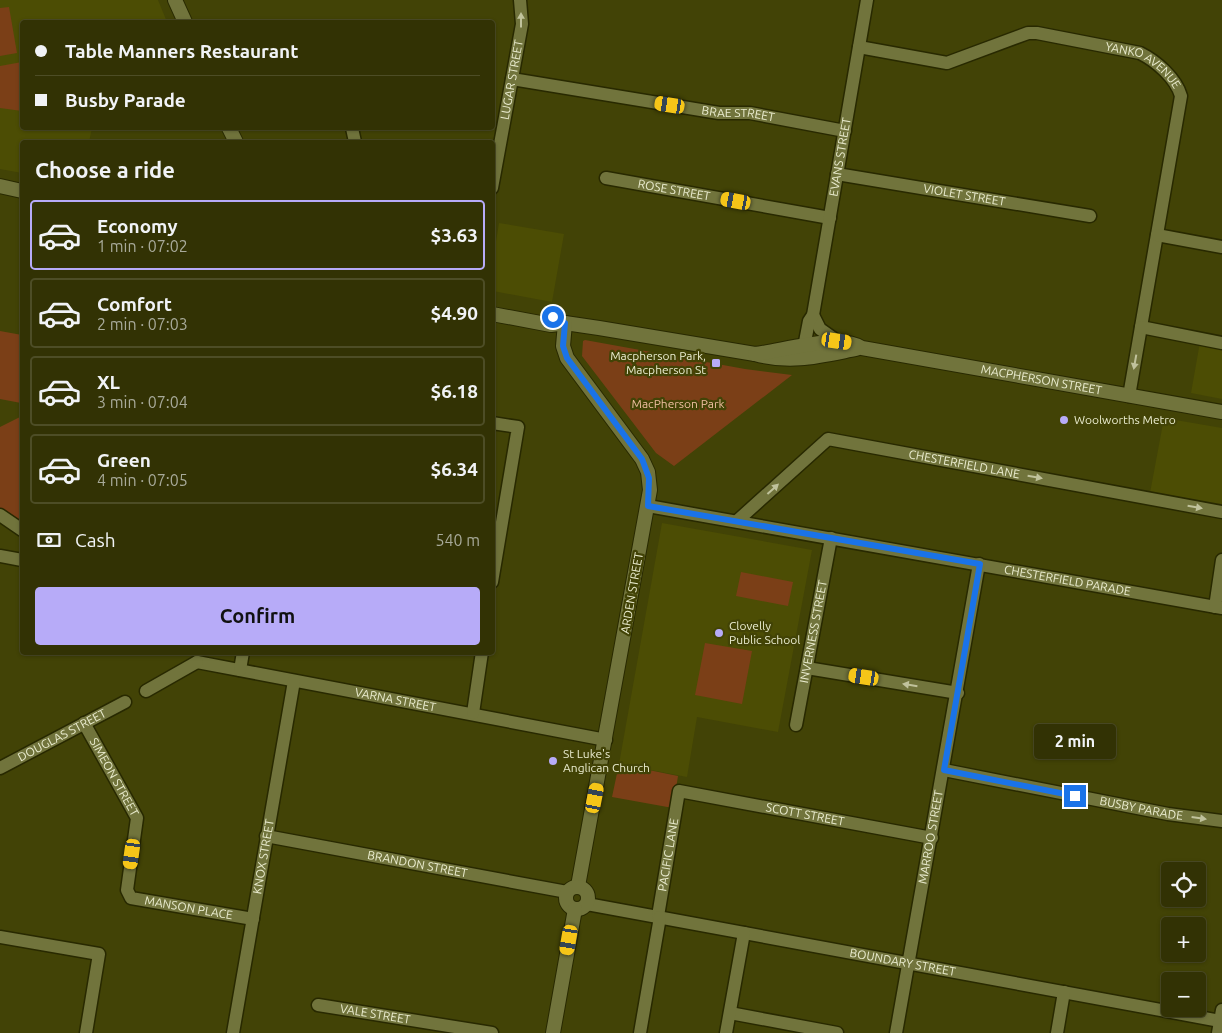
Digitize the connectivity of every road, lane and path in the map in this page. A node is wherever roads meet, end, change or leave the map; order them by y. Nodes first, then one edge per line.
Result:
1 (175, 0) edge
2 (520, 0) edge
3 (867, 0) edge
4 (184, 20) edge
5 (859, 47) junction
6 (512, 79) junction
7 (845, 131) junction
8 (495, 172) edge
9 (837, 174) junction
10 (606, 178) dead end
11 (0, 186) edge
12 (20, 190) edge
13 (1090, 216) dead end
14 (830, 218) junction
15 (1157, 235) junction
16 (1222, 247) edge
17 (495, 306) edge
18 (495, 315) edge
19 (813, 315) junction
20 (565, 323) junction
21 (1141, 327) junction
22 (837, 341) junction
23 (1222, 342) edge
24 (862, 348) junction
25 (806, 352) junction
26 (1129, 396) junction
27 (1222, 412) edge
28 (495, 423) edge
29 (648, 506) junction
30 (1222, 512) edge
31 (0, 515) edge
32 (737, 521) junction
33 (20, 529) edge
34 (831, 538) junction
35 (0, 556) edge
36 (495, 559) edge
37 (20, 560) edge
38 (1222, 560) edge
39 (980, 564) junction
40 (1218, 608) edge
41 (242, 655) edge
42 (482, 655) edge
43 (194, 657) edge
44 (807, 668) junction
45 (240, 670) junction
46 (294, 681) junction
47 (146, 690) dead end
48 (958, 693) junction
49 (124, 702) dead end
50 (473, 713) junction
51 (84, 723) junction
52 (796, 725) dead end
53 (606, 740) junction
54 (0, 768) edge
55 (944, 770) junction
56 (679, 791) joint
57 (1222, 821) edge
58 (266, 836) junction
59 (932, 838) junction
60 (573, 889) junction
61 (128, 893) joint
62 (581, 906) junction
63 (659, 916) junction
64 (253, 919) junction
65 (744, 933) junction
66 (0, 937) edge
67 (909, 963) junction
68 (1064, 992) junction
69 (318, 1005) dead end
70 (730, 1013) junction
71 (1220, 1021) edge
72 (814, 1031) edge
73 (86, 1033) edge
74 (233, 1033) edge
75 (492, 1033) edge
76 (553, 1033) edge
77 (640, 1033) edge
78 (726, 1033) edge
79 (837, 1033) edge
80 (896, 1033) edge
81 (1057, 1033) edge

1 - 4 main road
6 -> 2 street, LUGAR STREET
3 - 5 street, EVANS STREET
5 - 7 street, EVANS STREET
5 - 15 street, YANKO AVENUE
6 - 7 street, BRAE STREET
6 - 8 street, LUGAR STREET
7 - 9 street, EVANS STREET
9 - 13 street, VIOLET STREET
9 - 14 street, EVANS STREET
10 - 14 street, ROSE STREET
11 - 12 main road
14 - 19 street, EVANS STREET
15 - 16 street
15 - 21 street, YANKO AVENUE
17 - 20 main road, MACPHERSON STREET
18 - 20 main road, MACPHERSON STREET
19 - 22 street
19 - 25 street, EVANS STREET
20 - 25 main road, MACPHERSON STREET
20 - 29 main road, ARDEN STREET
21 - 23 street
21 -> 26 street, YANKO AVENUE
22 - 24 main road, MACPHERSON STREET
22 - 25 main road, MACPHERSON STREET
24 - 25 main road, MACPHERSON STREET
24 - 26 main road, MACPHERSON STREET
26 - 27 main road, MACPHERSON STREET
28 - 36 street
29 - 32 street, CHESTERFIELD PARADE
29 - 53 main road, ARDEN STREET
32 -> 30 street, CHESTERFIELD LANE
31 - 33 street
32 - 34 street, CHESTERFIELD PARADE
34 - 39 street, CHESTERFIELD PARADE
34 - 44 street, INVERNESS STREET
35 - 37 street
38 - 40 street
39 - 40 street, CHESTERFIELD PARADE
39 - 48 street, MARROO STREET
41 - 45 street
42 - 50 street
43 - 45 street, VARNA STREET
43 - 47 street
48 -> 44 street
44 - 52 street, INVERNESS STREET
45 - 46 street, VARNA STREET
46 - 50 street, VARNA STREET
46 - 58 street, KNOX STREET
48 - 55 street, MARROO STREET
49 - 51 street, DOUGLAS STREET
50 - 53 street, VARNA STREET
51 - 54 street, DOUGLAS STREET
51 - 61 street, SIMEON STREET
53 - 60 main road, ARDEN STREET
55 -> 57 street, BUSBY PARADE
55 - 59 street, MARROO STREET
56 - 59 street, SCOTT STREET
56 - 63 street, PACIFIC LANE
58 - 60 street, BRANDON STREET
58 - 64 street, KNOX STREET
59 - 67 street, MARROO STREET
60 - 62 main road
60 - 62 main road
61 - 64 street, MANSON PLACE
62 - 63 street, BOUNDARY STREET
62 - 76 main road
63 - 65 street, BOUNDARY STREET
63 - 77 street, PACIFIC LANE
64 - 74 street, KNOX STREET
65 - 67 street, BOUNDARY STREET
65 - 70 street
66 - 73 street
67 - 68 street, BOUNDARY STREET
67 - 80 street, MARROO STREET
68 - 71 street, BOUNDARY STREET
68 - 81 street
69 - 75 street, VALE STREET
70 - 72 street
70 - 78 street
72 - 79 street

